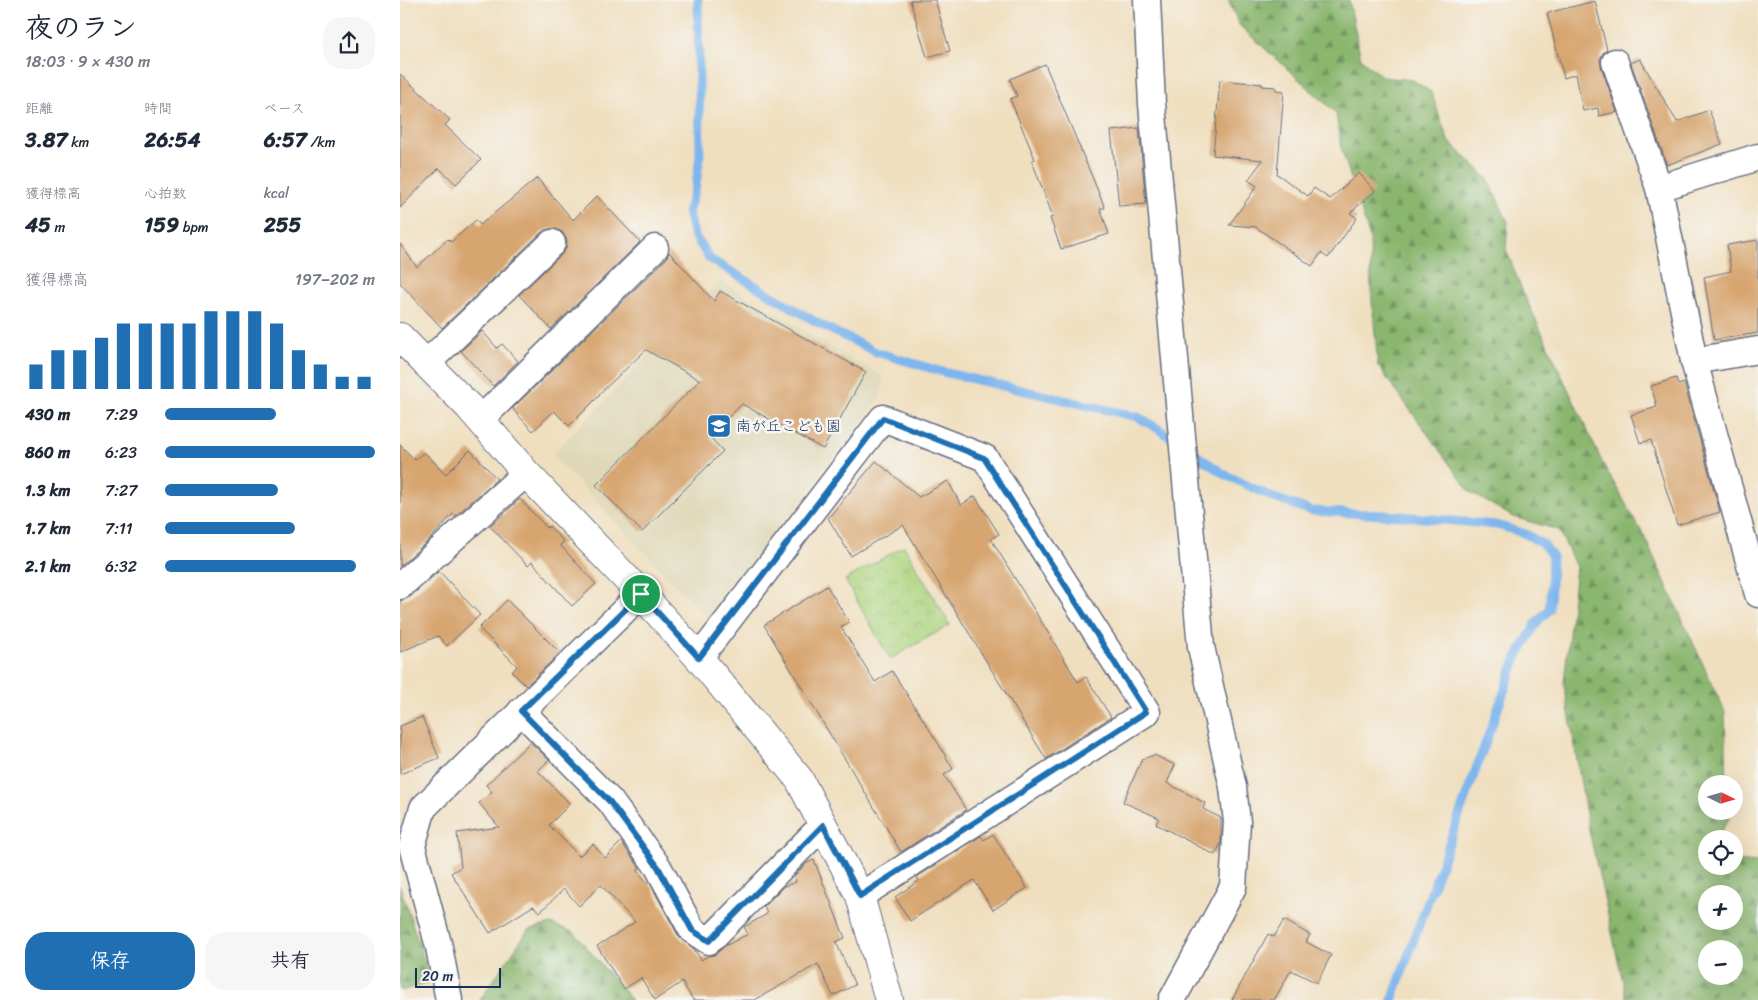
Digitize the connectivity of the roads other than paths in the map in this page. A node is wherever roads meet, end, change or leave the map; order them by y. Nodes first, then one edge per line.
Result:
1 (1147, 0) edge
2 (1616, 62) dead end
3 (1758, 157) edge
4 (1659, 188) junction
5 (552, 242) dead end
6 (655, 248) dead end
7 (403, 344) edge
8 (1758, 350) edge
9 (1694, 362) junction
10 (427, 363) junction
11 (480, 420) junction
12 (526, 473) junction
13 (400, 586) edge
14 (641, 594) junction
15 (1758, 594) edge
16 (699, 658) junction
17 (521, 711) junction
18 (823, 825) junction
19 (860, 896) junction
20 (887, 999) edge
21 (449, 1000) edge
22 (1172, 1000) edge

1 - 22 street
2 - 4 street
3 - 4 street
4 - 9 street
5 - 10 street
6 - 11 street
7 - 10 street
8 - 9 street
9 - 15 street
10 - 11 street
11 - 12 street
12 - 13 street
12 - 14 street
14 - 16 street
14 - 17 street
16 - 18 street
16 - 19 street
17 - 18 street
17 - 21 street
18 - 19 street
19 - 20 street

